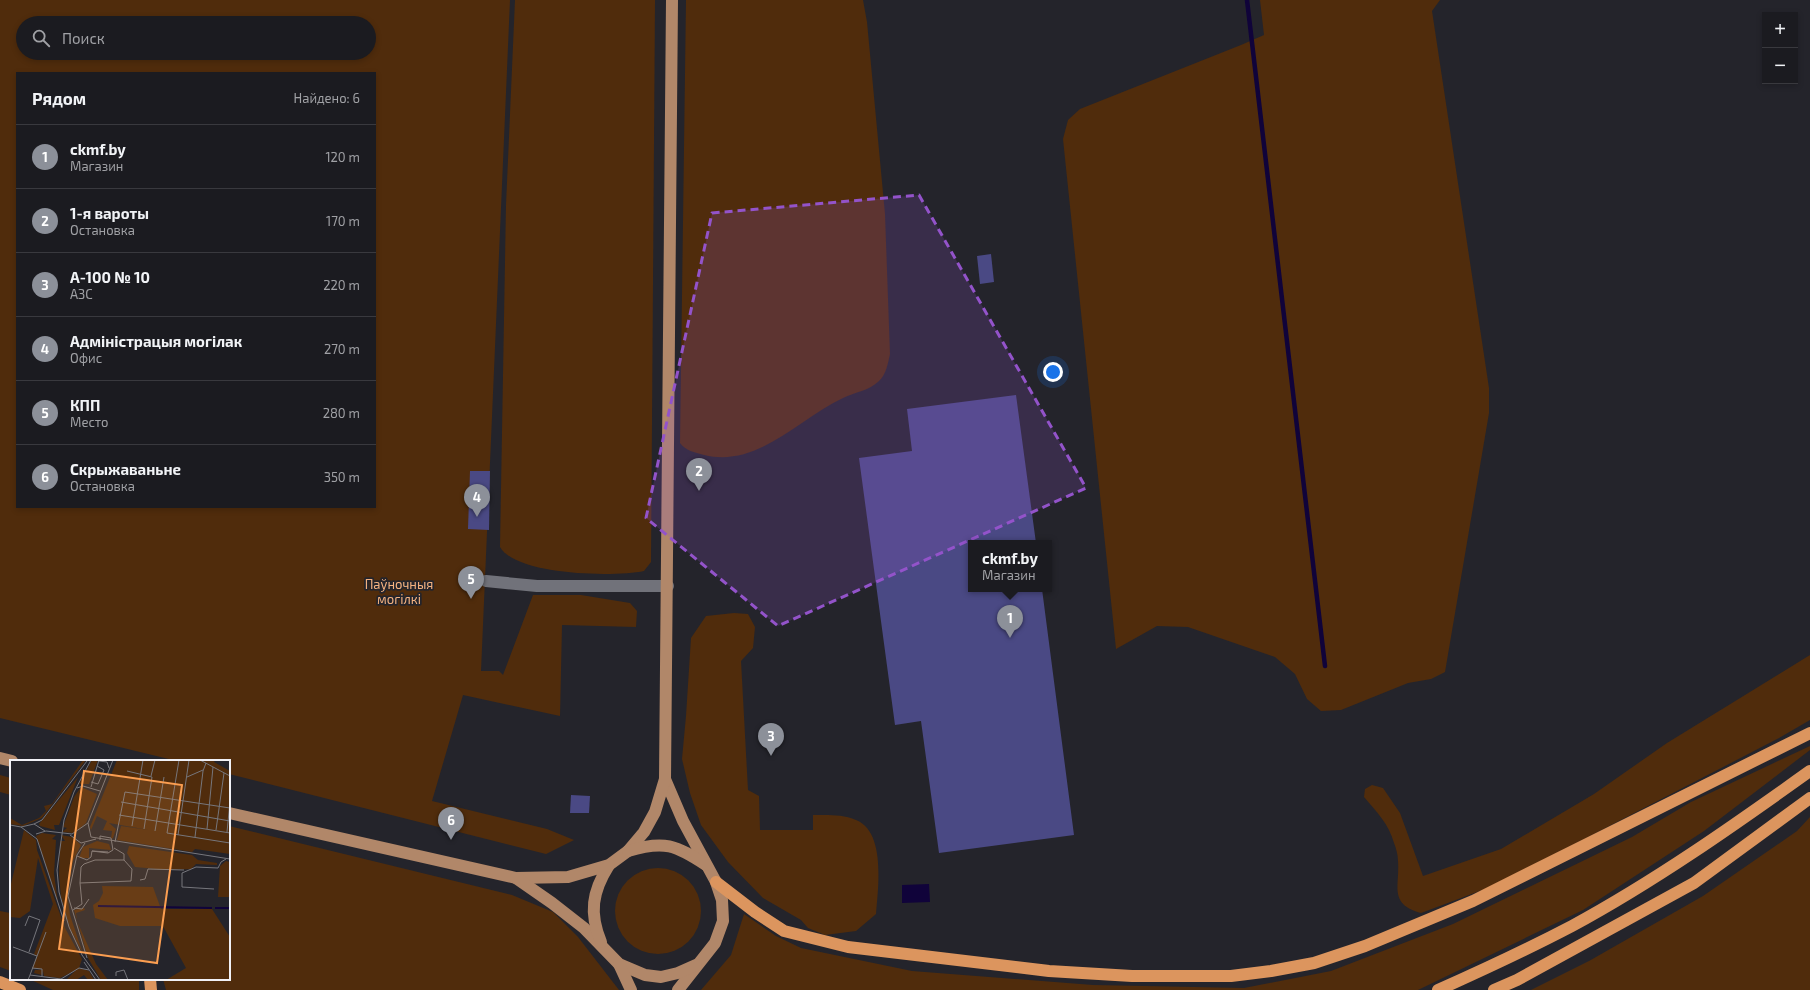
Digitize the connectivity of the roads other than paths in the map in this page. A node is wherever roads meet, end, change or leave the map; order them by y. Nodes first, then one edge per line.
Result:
1 (672, 0) edge
2 (486, 581) dead end
3 (668, 586) junction
4 (1810, 734) edge
5 (0, 758) edge
6 (10, 760) edge
7 (1810, 771) edge
8 (665, 779) junction
9 (1810, 798) edge
10 (230, 813) edge
11 (628, 851) junction
12 (609, 865) junction
13 (707, 866) junction
14 (516, 878) junction
15 (716, 882) junction
16 (604, 949) junction
17 (699, 963) junction
18 (619, 964) junction
19 (150, 980) edge
20 (1517, 980) junction
21 (0, 982) edge
22 (20, 990) edge
23 (151, 990) edge
24 (631, 990) edge
25 (678, 990) edge
26 (1438, 990) edge
27 (1494, 990) edge
28 (1501, 990) edge

1 - 3 main road
2 - 3 street
3 - 8 main road
4 - 15 highway
5 - 6 main road
7 - 26 highway
8 - 11 main road
8 - 13 main road
9 - 20 highway
10 - 14 main road
11 - 12 main road
11 - 13 main road
12 - 14 main road
12 - 16 main road
13 - 15 main road
14 - 16 main road
15 - 17 main road
16 - 18 main road
17 - 18 main road
17 - 25 main road
18 - 24 main road
19 - 23 highway
20 - 27 highway
20 - 28 main road
21 - 22 highway

